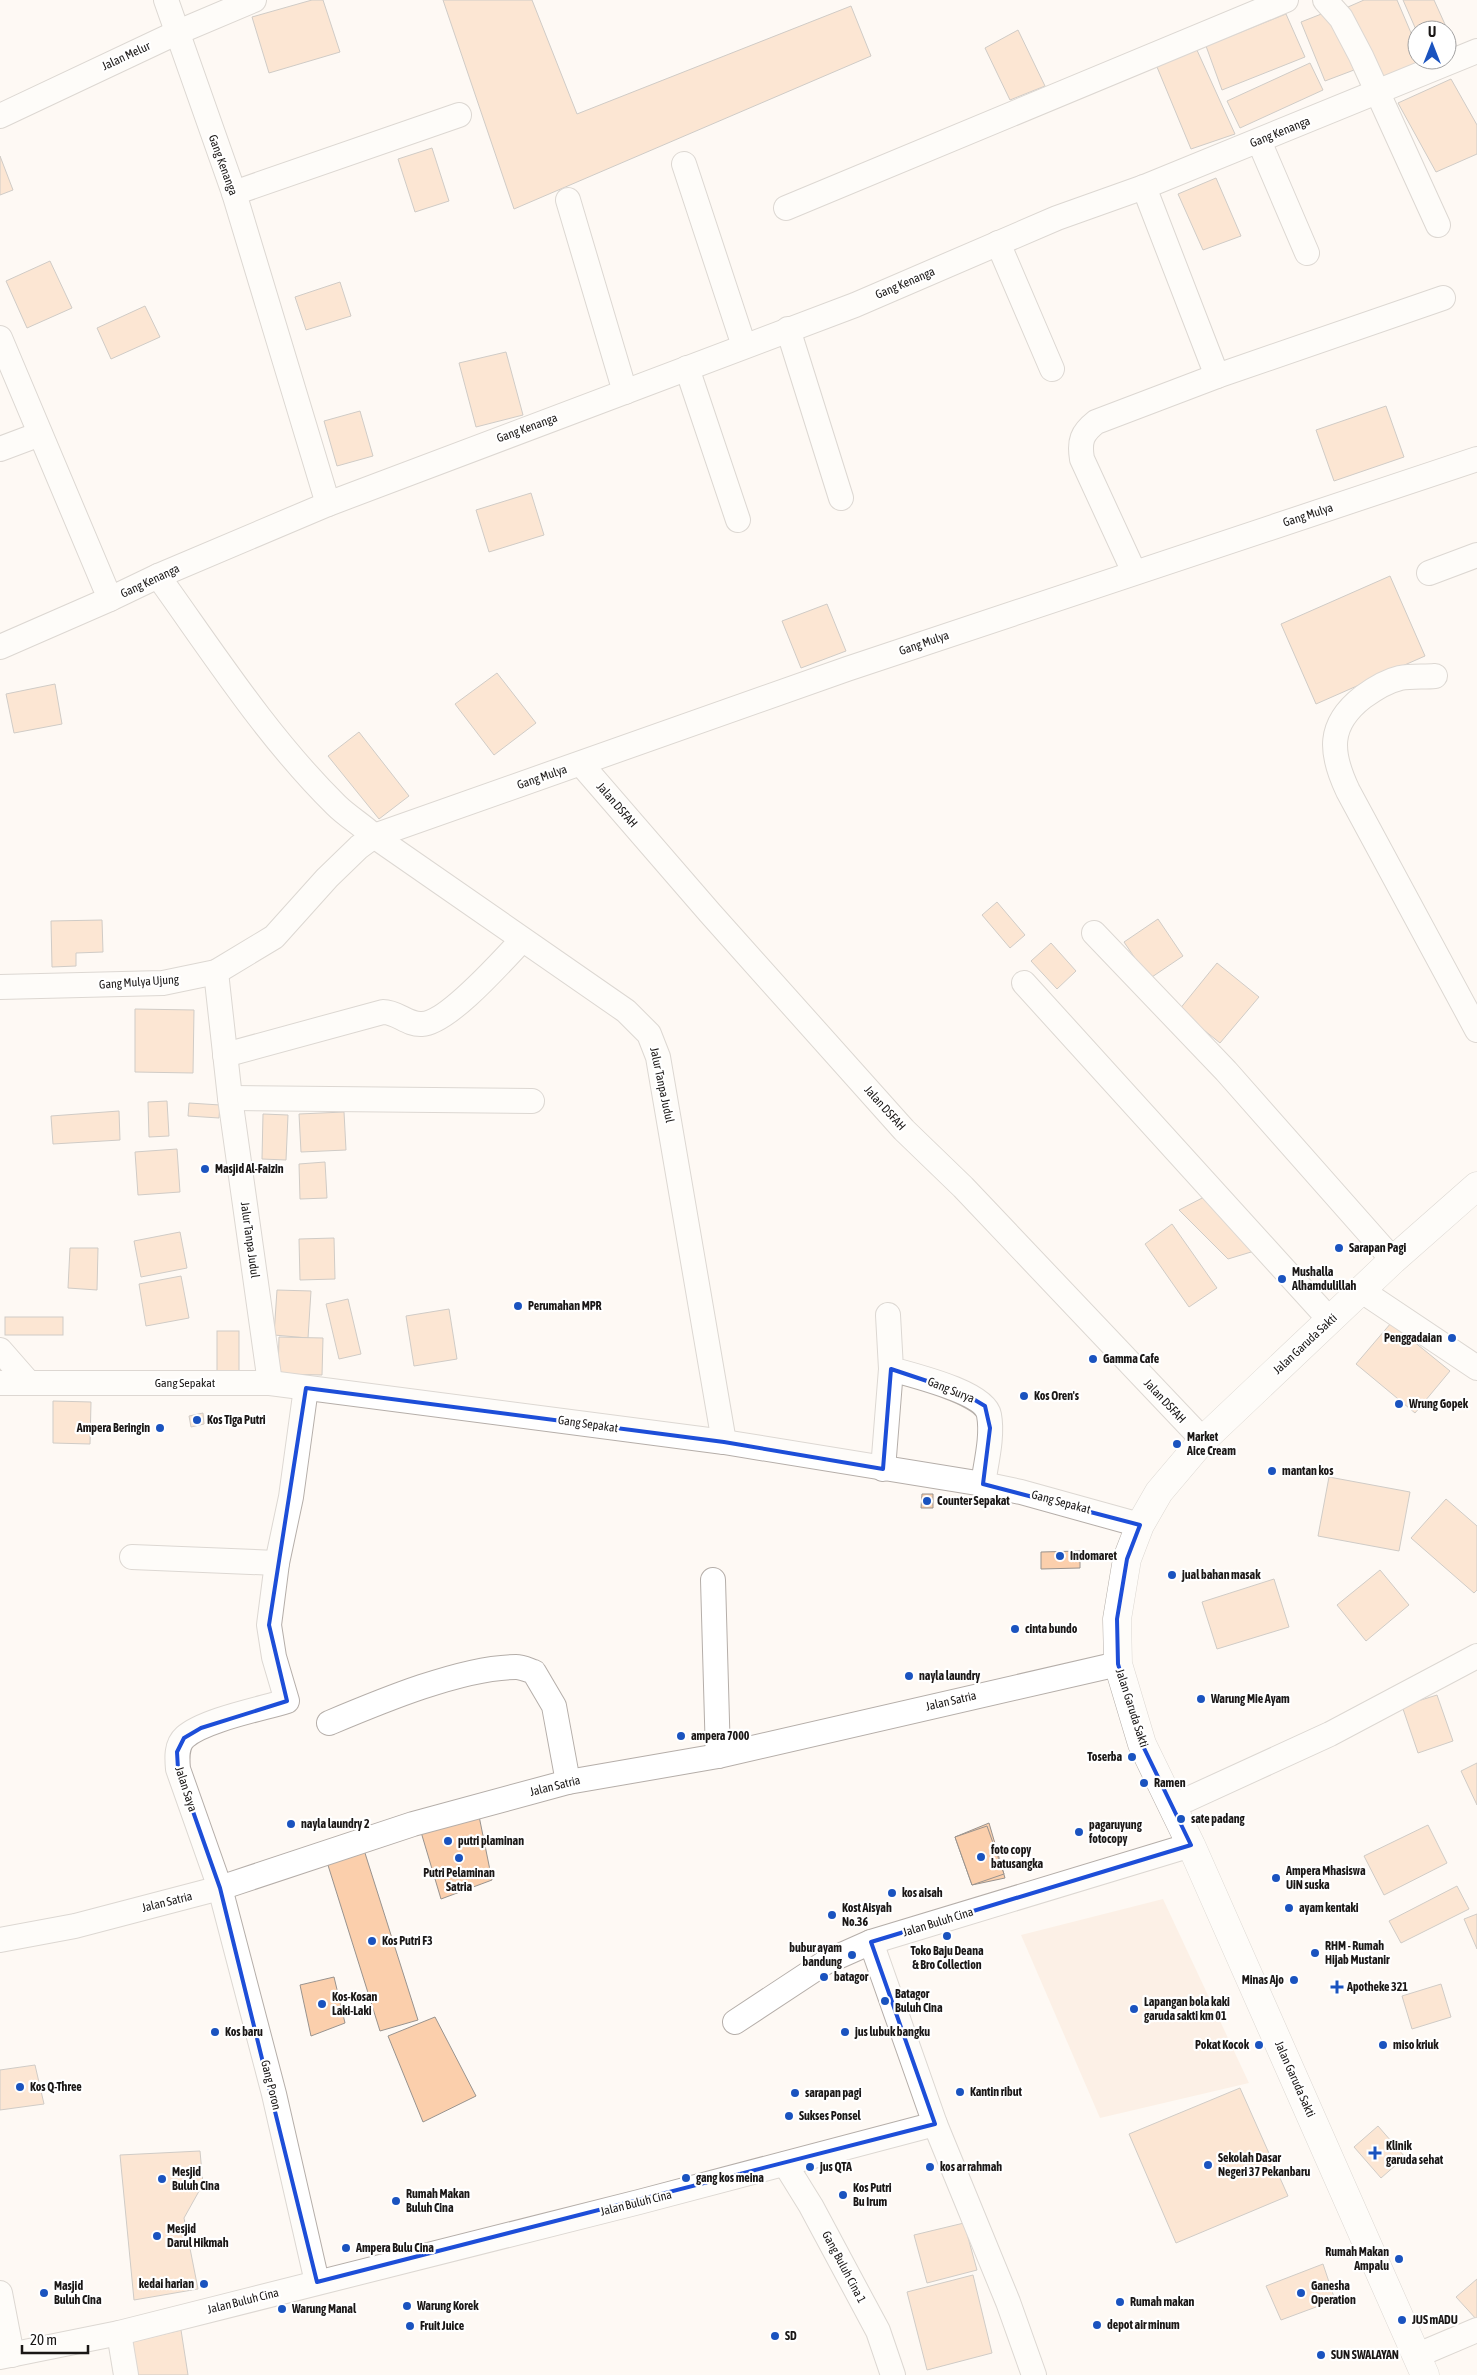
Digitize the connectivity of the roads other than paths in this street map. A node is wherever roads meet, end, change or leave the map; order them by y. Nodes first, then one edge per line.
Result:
1 (166, 0) edge
2 (254, 0) edge
3 (1286, 0) edge
4 (1326, 0) edge
5 (176, 33) junction
6 (1477, 51) edge
7 (1379, 93) junction
8 (459, 115) dead end
9 (0, 116) edge
10 (1258, 141) junction
11 (684, 164) dead end
12 (1144, 187) junction
13 (234, 192) junction
14 (568, 200) dead end
15 (786, 208) dead end
16 (1438, 225) dead end
17 (998, 243) junction
18 (1307, 253) dead end
19 (1442, 298) dead end
20 (788, 329) junction
21 (0, 338) edge
22 (744, 346) junction
23 (688, 368) junction
24 (1052, 369) dead end
25 (1217, 376) junction
26 (625, 392) junction
27 (40, 434) junction
28 (0, 449) edge
29 (1477, 459) edge
30 (841, 498) dead end
31 (328, 504) junction
32 (738, 520) dead end
33 (1477, 555) edge
34 (1134, 572) junction
35 (1429, 573) dead end
36 (158, 576) junction
37 (110, 599) junction
38 (0, 648) edge
39 (1435, 676) dead end
40 (581, 764) junction
41 (374, 836) junction
42 (1094, 933) dead end
43 (522, 940) junction
44 (216, 972) junction
45 (1024, 983) dead end
46 (0, 987) edge
47 (1477, 1030) edge
48 (225, 1055) junction
49 (230, 1098) junction
50 (532, 1101) dead end
51 (1477, 1186) edge
52 (1393, 1260) junction
53 (1362, 1291) junction
54 (888, 1315) dead end
55 (1330, 1320) junction
56 (0, 1350) edge
57 (890, 1368) junction
58 (1477, 1368) edge
59 (28, 1382) junction
60 (0, 1383) edge
61 (270, 1383) junction
62 (306, 1388) junction
63 (1203, 1440) junction
64 (724, 1442) junction
65 (883, 1469) junction
66 (983, 1484) junction
67 (1140, 1526) junction
68 (132, 1557) dead end
69 (277, 1563) junction
70 (713, 1580) dead end
71 (1477, 1656) edge
72 (1118, 1664) junction
73 (329, 1723) dead end
74 (718, 1756) junction
75 (568, 1782) junction
76 (1173, 1806) junction
77 (1191, 1845) junction
78 (220, 1888) junction
79 (0, 1940) edge
80 (872, 1942) junction
81 (735, 2022) dead end
82 (934, 2124) junction
83 (785, 2164) junction
84 (317, 2282) junction
85 (0, 2293) edge
86 (1477, 2330) edge
87 (119, 2333) junction
88 (6, 2356) edge
89 (1421, 2365) edge
90 (126, 2375) edge
91 (893, 2375) edge
92 (1034, 2375) edge

1 - 5 street, Gang Kenanga
2 - 5 street, Jalan Melur
3 - 15 street
4 - 7 street
5 - 9 street, Jalan Melur
5 - 13 street, Gang Kenanga
6 - 7 street, Gang Kenanga
7 - 10 street, Gang Kenanga
7 - 16 street
8 - 13 street
10 - 12 street, Gang Kenanga
10 - 18 street
11 - 22 street
12 - 17 street, Gang Kenanga
12 - 25 street
13 - 31 street, Gang Kenanga
14 - 26 street
17 - 20 street, Gang Kenanga
17 - 24 street
19 - 25 street
20 - 22 street, Gang Kenanga
20 - 30 street
21 - 27 street
22 - 23 street, Gang Kenanga
23 - 26 street, Gang Kenanga
23 - 32 street
25 - 34 street
26 - 31 street, Gang Kenanga
27 - 28 street
27 - 37 street
29 - 34 street, Gang Mulya
31 - 36 street, Gang Kenanga
33 - 35 street
34 - 40 street, Gang Mulya
36 - 37 street, Gang Kenanga
36 - 41 street, Jalur Tanpa Judul
37 - 38 street, Gang Kenanga
39 - 47 street
40 - 41 street, Gang Mulya
40 - 63 street, Jalan DSFAH
41 - 43 street, Jalur Tanpa Judul
41 - 44 street, Gang Mulya Ujung
42 - 52 street
43 - 48 street
43 - 64 street, Jalur Tanpa Judul
44 - 46 street, Gang Mulya Ujung
44 - 48 street, Jalur Tanpa Judul
45 - 55 street
48 - 49 street, Jalur Tanpa Judul
49 - 50 street
49 - 61 street, Jalur Tanpa Judul
51 - 52 highway, Jalan Garuda Sakti
52 - 53 highway, Jalan Garuda Sakti
53 - 55 highway, Jalan Garuda Sakti
53 - 58 street
54 - 57 street
55 - 63 highway, Jalan Garuda Sakti
56 - 59 street
57 - 65 street
57 - 66 street, Gang Surya
59 - 60 street, Gang Sepakat
59 - 61 street, Gang Sepakat
61 - 62 street, Gang Sepakat
62 - 64 street, Gang Sepakat
62 - 69 street
63 - 67 highway, Jalan Garuda Sakti
64 - 65 street, Gang Sepakat
65 - 66 street, Gang Sepakat
66 - 67 street, Gang Sepakat
67 - 72 highway, Jalan Garuda Sakti
68 - 69 street
69 - 78 street, Jalan Saya
70 - 74 street
71 - 76 street
72 - 74 street, Jalan Satria
72 - 76 highway, Jalan Garuda Sakti
73 - 75 street
74 - 75 street, Jalan Satria
75 - 78 street, Jalan Satria
76 - 77 highway, Jalan Garuda Sakti
77 - 80 street, Jalan Buluh Cina
77 - 89 highway, Jalan Garuda Sakti
78 - 79 street, Jalan Satria
78 - 84 street, Gang Poron
80 - 81 street, Jalan Buluh Cina
80 - 82 street
82 - 83 street, Jalan Buluh Cina
82 - 92 street
83 - 84 street, Jalan Buluh Cina
83 - 91 street, Gang Buluh Cina 1
84 - 87 street, Jalan Buluh Cina
85 - 88 street
86 - 89 street
87 - 88 street, Jalan Buluh Cina
87 - 90 street

